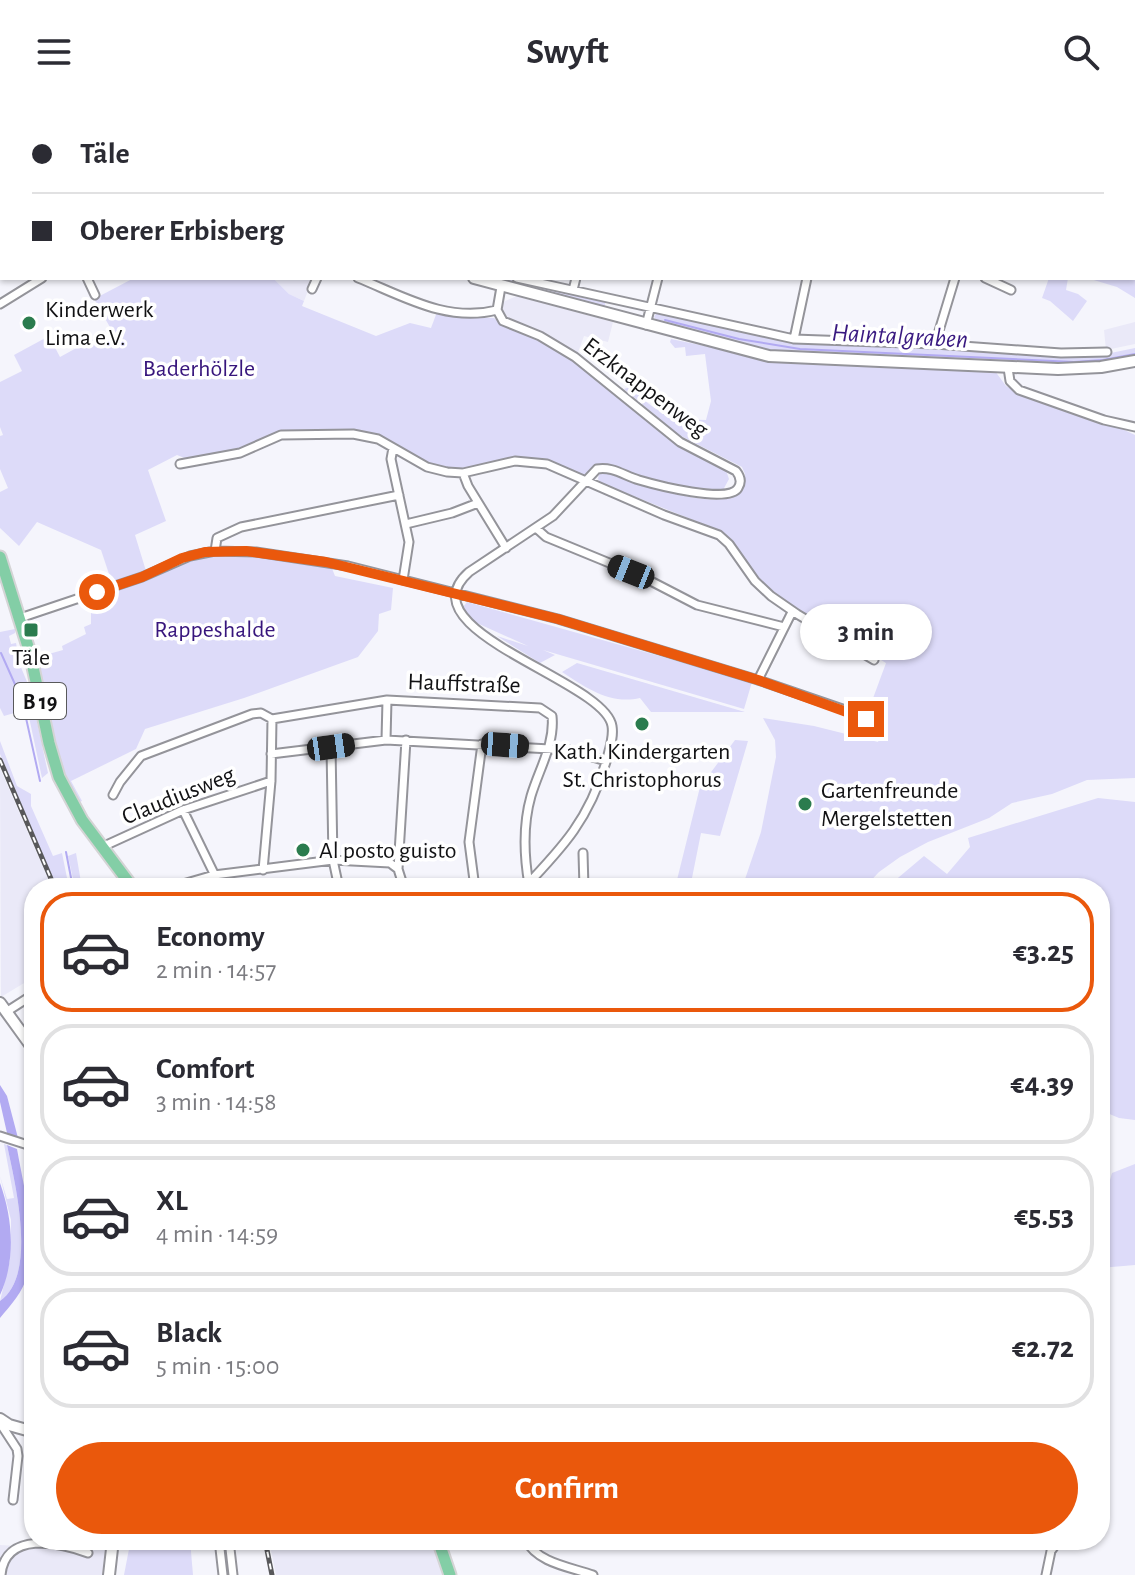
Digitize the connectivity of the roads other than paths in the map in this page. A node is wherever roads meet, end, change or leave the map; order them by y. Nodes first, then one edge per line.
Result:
1 (39, 280) edge
2 (88, 280) edge
3 (316, 280) edge
4 (363, 280) edge
5 (526, 280) edge
6 (576, 280) edge
7 (658, 280) edge
8 (807, 280) edge
9 (954, 280) edge
10 (989, 280) edge
11 (500, 283) edge
12 (312, 289) dead end
13 (573, 290) junction
14 (1011, 290) dead end
15 (95, 295) dead end
16 (0, 304) edge
17 (651, 308) junction
18 (497, 310) junction
19 (646, 325) junction
20 (794, 339) junction
21 (935, 344) junction
22 (1107, 352) dead end
23 (1135, 361) edge
24 (1008, 368) junction
25 (1135, 427) edge
26 (393, 448) junction
27 (180, 464) dead end
28 (463, 473) junction
29 (586, 480) junction
30 (399, 495) junction
31 (478, 503) junction
32 (406, 524) junction
33 (536, 528) junction
34 (506, 548) junction
35 (215, 551) junction
36 (0, 557) edge
37 (403, 580) junction
38 (456, 594) junction
39 (792, 612) junction
40 (20, 618) junction
41 (784, 627) junction
42 (874, 660) dead end
43 (758, 680) junction
44 (387, 700) junction
45 (272, 719) junction
46 (872, 724) dead end
47 (386, 740) junction
48 (406, 740) junction
49 (482, 744) junction
50 (331, 747) junction
51 (548, 748) junction
52 (271, 754) junction
53 (606, 761) junction
54 (271, 781) junction
55 (113, 795) dead end
56 (183, 810) junction
57 (101, 848) junction
58 (583, 853) dead end
59 (333, 860) junction
60 (398, 869) junction
61 (263, 870) junction
62 (214, 875) junction
63 (125, 878) edge
64 (204, 878) edge
65 (216, 878) edge
66 (337, 878) edge
67 (401, 878) edge
68 (474, 878) edge
69 (527, 878) edge
70 (534, 878) edge
71 (584, 878) edge
72 (24, 998) edge
73 (3, 1007) edge
74 (24, 1036) edge
75 (2, 1136) edge
76 (24, 1145) edge
77 (0, 1421) edge
78 (24, 1429) edge
79 (13, 1500) dead end
80 (24, 1544) edge
81 (78, 1550) edge
82 (112, 1550) edge
83 (220, 1550) edge
84 (230, 1550) edge
85 (441, 1550) edge
86 (532, 1550) edge
87 (1053, 1550) edge
88 (88, 1553) dead end
89 (1, 1575) edge
90 (109, 1575) edge
91 (223, 1575) edge
92 (233, 1575) edge
93 (450, 1575) edge
94 (593, 1575) edge
95 (1046, 1575) edge

1 - 16 street
2 - 15 street
3 - 12 street
4 - 18 street
5 - 13 street
6 - 13 street
7 - 17 street
8 - 20 street
9 - 21 street
10 - 14 street
11 - 18 street
11 - 19 main road
13 - 17 street
17 - 19 street
17 - 20 street
18 - 29 street, Erzknappenweg
19 - 24 main road
20 - 21 street
21 - 22 street
23 - 24 main road
24 - 25 street
26 - 27 street
26 - 28 street
26 - 30 street
28 - 29 street
28 - 31 street
29 - 33 street
29 - 39 street
30 - 32 street
30 - 35 street
31 - 32 street
31 - 34 street
32 - 37 street
33 - 34 street
33 - 41 street
34 - 38 street
35 - 37 street
35 - 40 street
36 - 40 main road, B 19
37 - 38 street
38 - 43 street
38 - 53 street
39 - 41 street
39 - 42 street
40 - 57 main road, B 19
41 - 43 street
43 - 46 street
44 - 45 street, Hauffstraße
44 - 47 street, Hauffstraße
44 - 51 street, Hauffstraße
45 - 52 street
45 - 55 street
47 - 48 street
47 - 50 street
48 - 49 street
48 - 60 street
49 - 51 street
49 - 68 street
50 - 52 street
50 - 59 street
51 - 53 street
51 - 69 street
52 - 54 street
53 - 70 street
54 - 56 street, Claudiusweg
54 - 61 street
56 - 57 street, Claudiusweg
56 - 62 street
57 - 63 main road, B 19
58 - 71 street
59 - 60 street
59 - 61 street
59 - 66 street
60 - 67 street
61 - 62 street
62 - 64 street
62 - 65 street
72 - 73 street
73 - 74 main road
75 - 76 street
77 - 78 main road
77 - 79 street
80 - 89 street
81 - 88 street
82 - 90 main road
83 - 91 street
84 - 92 street
85 - 93 main road
86 - 94 street
87 - 95 street

